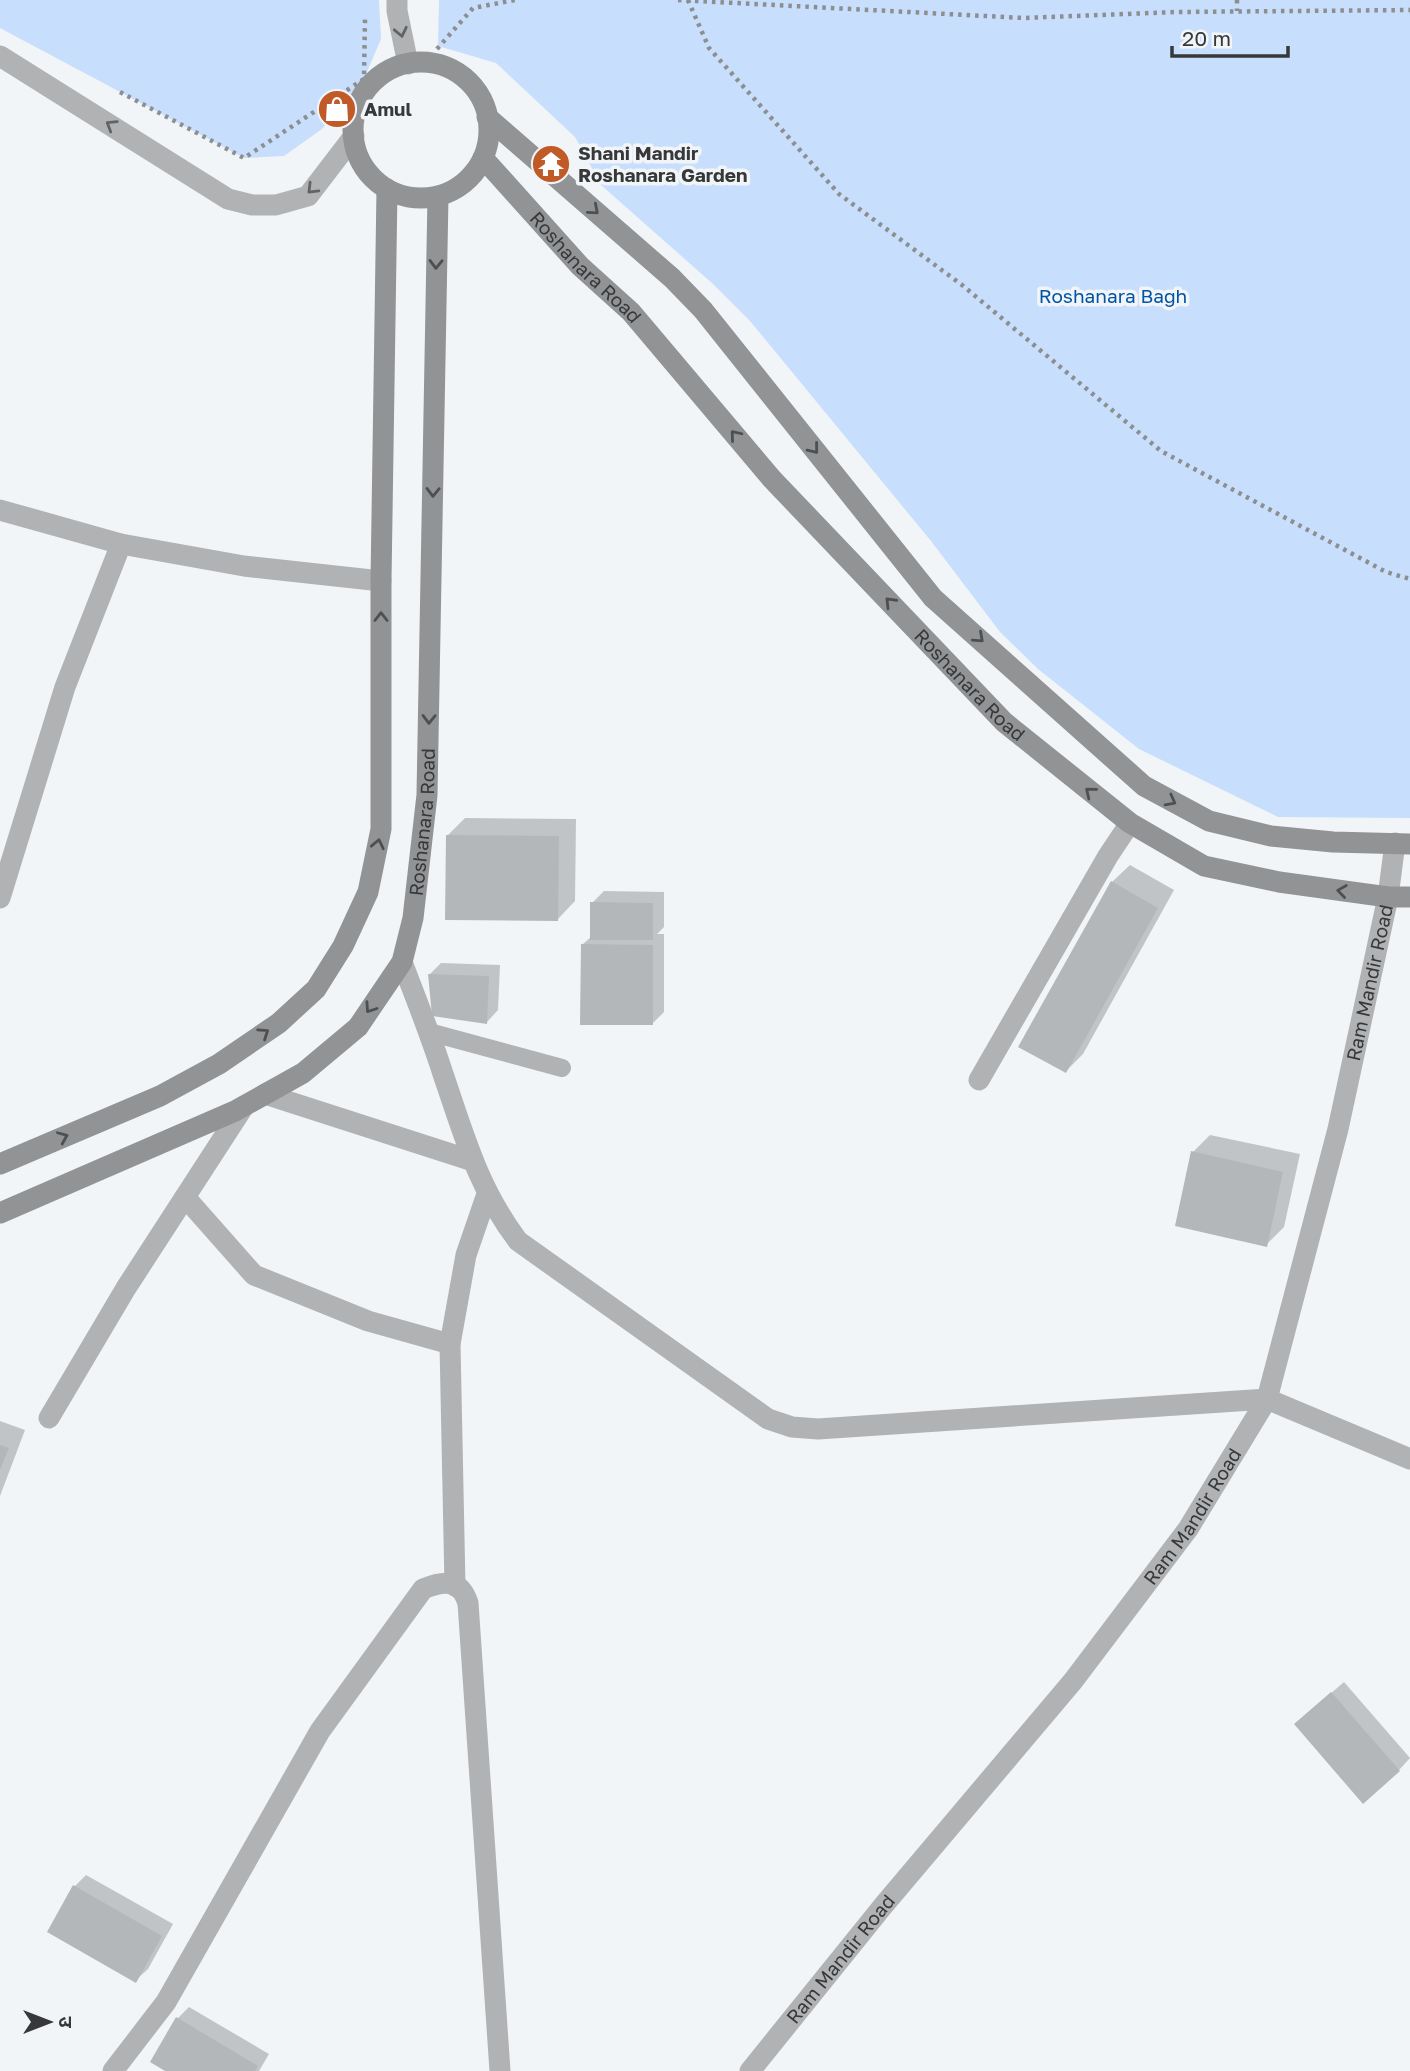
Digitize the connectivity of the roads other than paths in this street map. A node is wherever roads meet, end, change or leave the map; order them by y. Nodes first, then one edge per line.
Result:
1 (397, 0) edge
2 (0, 56) edge
3 (408, 64) junction
4 (487, 117) junction
5 (354, 136) junction
6 (483, 158) junction
7 (387, 189) junction
8 (438, 196) junction
9 (0, 510) edge
10 (121, 544) junction
11 (381, 581) junction
12 (1130, 823) junction
13 (1402, 843) edge
14 (1388, 897) junction
15 (1410, 897) edge
16 (0, 898) edge
17 (402, 962) junction
18 (429, 1032) junction
19 (562, 1068) dead end
20 (979, 1080) dead end
21 (265, 1094) junction
22 (244, 1106) junction
23 (473, 1161) junction
24 (0, 1164) edge
25 (487, 1194) junction
26 (185, 1197) junction
27 (0, 1213) edge
28 (450, 1344) junction
29 (1267, 1399) junction
30 (49, 1418) dead end
31 (1410, 1458) edge
32 (455, 1586) junction
33 (113, 2071) edge
34 (500, 2071) edge
35 (750, 2071) edge

1 -> 3 street
5 -> 2 street
3 - 4 street
3 - 5 street
4 - 6 street
4 -> 13 street, Roshanara Road
5 - 7 street
6 - 8 street
12 -> 6 street, Roshanara Road
7 - 8 street
7 - 11 street, Roshanara Road
8 -> 17 street, Roshanara Road
9 - 10 street
10 - 11 street
10 - 16 street
24 -> 11 street, Roshanara Road
14 -> 12 street, Roshanara Road
12 - 20 street
13 - 14 street, Ram Mandir Road
14 - 15 street, Roshanara Road
14 - 29 street, Ram Mandir Road
17 - 18 street
17 -> 21 street, Roshanara Road
18 - 19 lane
18 - 23 street
21 - 22 street, Roshanara Road
21 - 23 street
22 - 26 street
22 - 27 street, Roshanara Road
23 - 25 street
25 - 28 street
25 - 29 street
26 - 28 street
26 - 30 street
28 - 32 street
29 - 31 street
29 - 35 street, Ram Mandir Road
32 - 33 street
32 - 34 street

